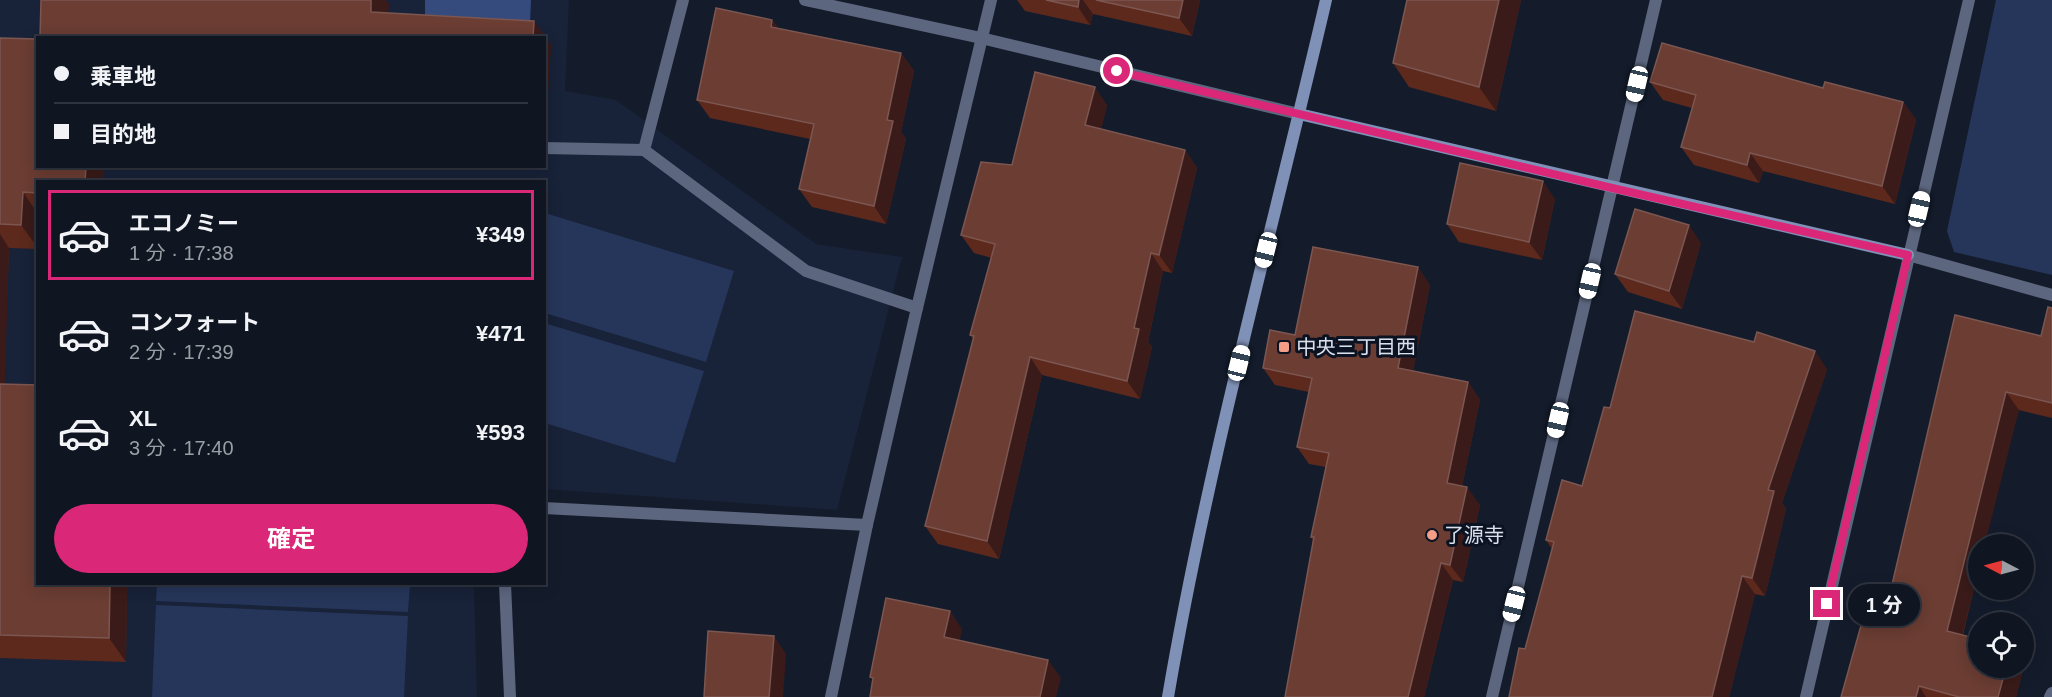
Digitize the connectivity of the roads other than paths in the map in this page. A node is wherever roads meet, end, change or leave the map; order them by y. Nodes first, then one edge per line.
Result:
1 (683, 0) edge
2 (805, 0) edge
3 (991, 0) edge
4 (1326, 0) edge
5 (1656, 0) edge
6 (1969, 0) edge
7 (981, 38) junction
8 (1299, 114) junction
9 (546, 148) edge
10 (644, 150) junction
11 (1612, 188) junction
12 (1908, 255) junction
13 (2052, 295) edge
14 (917, 308) junction
15 (546, 508) edge
16 (867, 525) junction
17 (506, 585) edge
18 (510, 697) edge
19 (831, 697) edge
20 (1168, 697) edge
21 (1492, 697) edge
22 (1806, 697) edge

1 - 10 street
2 - 7 street
3 - 7 street
4 - 8 street
5 - 11 street
6 - 12 street
7 - 8 street
7 - 14 street
8 - 11 street
8 - 20 street
9 - 10 street
10 - 14 street
11 - 12 street
11 - 21 street
12 - 13 street
12 - 22 street
14 - 16 street
15 - 16 street
16 - 19 street
17 - 18 street

